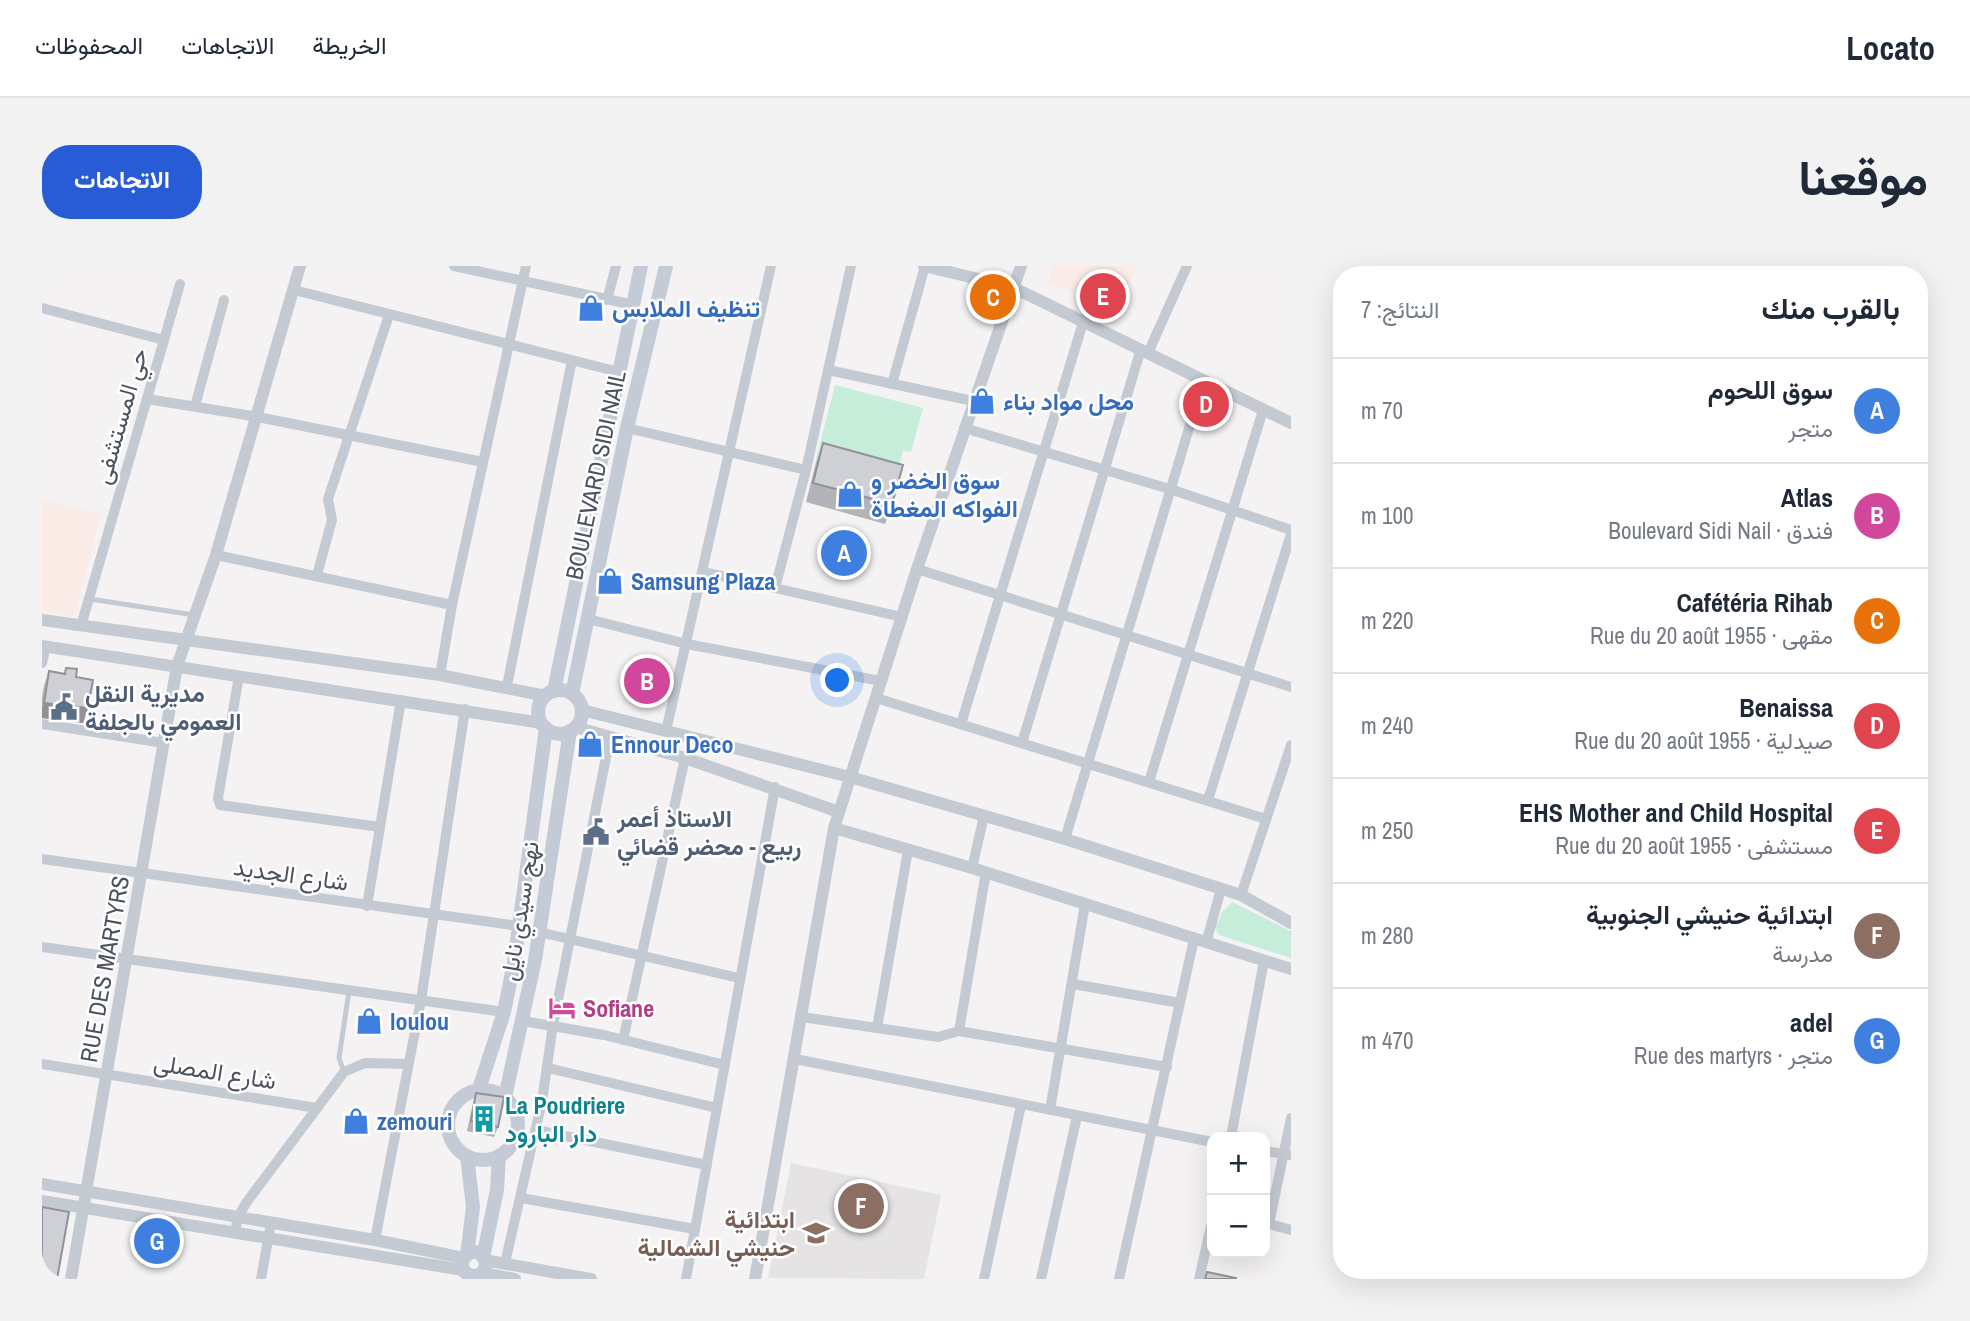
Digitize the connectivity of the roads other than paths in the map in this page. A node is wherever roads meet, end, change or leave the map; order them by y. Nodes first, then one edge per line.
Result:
1 (300, 266) edge
2 (454, 266) edge
3 (526, 266) edge
4 (616, 266) edge
5 (641, 266) edge
6 (666, 266) edge
7 (771, 266) edge
8 (851, 266) edge
9 (925, 266) edge
10 (1021, 266) edge
11 (1187, 266) edge
12 (521, 281) junction
13 (180, 284) dead end
14 (1012, 287) junction
15 (294, 290) junction
16 (224, 300) dead end
17 (607, 300) junction
18 (634, 305) junction
19 (42, 307) edge
20 (389, 315) junction
21 (1084, 319) junction
22 (164, 340) junction
23 (507, 344) junction
24 (1144, 351) junction
25 (572, 360) junction
26 (828, 370) junction
27 (619, 372) junction
28 (1203, 382) junction
29 (892, 384) junction
30 (147, 399) junction
31 (973, 401) junction
32 (195, 406) junction
33 (1263, 410) junction
34 (258, 417) junction
35 (1291, 423) edge
36 (627, 428) junction
37 (964, 428) junction
38 (349, 435) junction
39 (730, 452) junction
40 (1045, 453) junction
41 (483, 462) junction
42 (806, 470) junction
43 (1106, 471) junction
44 (1173, 490) junction
45 (1231, 510) junction
46 (1291, 532) edge
47 (216, 555) junction
48 (917, 569) junction
49 (703, 572) junction
50 (317, 575) junction
51 (775, 588) junction
52 (1000, 596) junction
53 (89, 599) junction
54 (452, 605) junction
55 (194, 615) junction
56 (1061, 616) junction
57 (902, 617) junction
58 (588, 619) junction
59 (42, 620) edge
60 (81, 625) junction
61 (1126, 637) junction
62 (184, 641) junction
63 (687, 644) junction
64 (44, 646) edge
65 (1188, 654) junction
66 (42, 663) edge
67 (177, 666) junction
68 (1249, 674) junction
69 (440, 675) junction
70 (239, 676) junction
71 (881, 681) junction
72 (507, 686) junction
73 (1291, 687) edge
74 (550, 693) junction
75 (572, 694) junction
76 (876, 698) junction
77 (401, 700) junction
78 (465, 709) junction
79 (582, 710) junction
80 (42, 724) edge
81 (961, 724) junction
82 (544, 726) junction
83 (573, 729) junction
84 (666, 730) junction
85 (610, 737) junction
86 (164, 743) junction
87 (1022, 743) junction
88 (1291, 746) edge
89 (685, 758) junction
90 (1088, 763) junction
91 (850, 777) junction
92 (1149, 782) junction
93 (775, 787) junction
94 (1208, 800) junction
95 (839, 812) junction
96 (984, 816) junction
97 (1266, 819) junction
98 (380, 827) junction
99 (834, 828) junction
100 (1065, 839) junction
101 (908, 850) junction
102 (42, 859) edge
103 (972, 868) junction
104 (986, 872) junction
105 (141, 874) junction
106 (1221, 889) junction
107 (1241, 895) junction
108 (1085, 904) junction
109 (367, 906) junction
110 (434, 916) junction
111 (1291, 923) edge
112 (520, 926) junction
113 (539, 932) junction
114 (569, 940) junction
115 (1200, 941) junction
116 (42, 947) edge
117 (643, 956) junction
118 (128, 960) junction
119 (1264, 961) junction
120 (1291, 969) edge
121 (739, 978) junction
122 (1073, 984) junction
123 (349, 990) junction
124 (421, 1000) junction
125 (1180, 1003) junction
126 (504, 1012) junction
127 (802, 1017) junction
128 (523, 1021) junction
129 (553, 1025) junction
130 (877, 1028) junction
131 (959, 1031) junction
132 (624, 1040) junction
133 (1062, 1050) junction
134 (795, 1059) junction
135 (42, 1063) edge
136 (407, 1064) junction
137 (725, 1065) junction
138 (1167, 1067) junction
139 (548, 1068) junction
140 (344, 1072) junction
141 (108, 1075) junction
142 (479, 1089) junction
143 (505, 1097) junction
144 (1021, 1105) junction
145 (317, 1108) junction
146 (717, 1108) junction
147 (1050, 1110) junction
148 (1077, 1116) junction
149 (1291, 1118) edge
150 (536, 1130) junction
151 (1153, 1131) junction
152 (1232, 1132) edge
153 (1207, 1141) edge
154 (1287, 1155) edge
155 (467, 1156) junction
156 (499, 1156) junction
157 (707, 1165) junction
158 (42, 1184) edge
159 (86, 1192) junction
160 (521, 1198) junction
161 (42, 1201) edge
162 (84, 1208) junction
163 (1270, 1214) edge
164 (238, 1217) junction
165 (271, 1223) junction
166 (1270, 1225) edge
167 (695, 1229) junction
168 (1291, 1230) edge
169 (235, 1232) junction
170 (269, 1238) junction
171 (375, 1240) junction
172 (1207, 1245) edge
173 (505, 1263) junction
174 (473, 1268) edge
175 (71, 1279) edge
176 (261, 1279) edge
177 (515, 1279) edge
178 (591, 1279) edge
179 (686, 1279) edge
180 (754, 1279) edge
181 (984, 1279) edge
182 (1041, 1279) edge
183 (1119, 1279) edge
184 (1199, 1279) edge

1 - 15 street, RUE DES MARTYRS
2 - 12 street
3 - 12 street
4 - 17 street
5 - 18 main road, BOULEVARD SIDI NAIL
6 - 36 main road, BOULEVARD SIDI NAIL
7 - 39 street
8 - 26 street
9 - 14 street
9 - 29 street
10 - 14 street
11 - 24 street
12 - 17 street
12 - 23 street
13 - 22 street
14 - 21 street
14 - 31 street
15 - 20 street
15 - 34 street, RUE DES MARTYRS
16 - 32 street
17 - 18 street
18 - 27 main road, BOULEVARD SIDI NAIL
19 - 22 street, حي المستشفى
20 - 23 street
20 - 38 street
21 - 24 street
21 - 40 street
22 - 30 street, حي المستشفى
23 - 25 street
23 - 41 street
24 - 28 street
24 - 43 street
25 - 27 street
25 - 72 street
26 - 29 street
26 - 42 street
27 - 74 main road, BOULEVARD SIDI NAIL
28 - 33 street
28 - 44 street
29 - 31 street
30 - 32 street
30 - 53 street, حي المستشفى
31 - 37 street
32 - 34 street
33 - 35 street
33 - 45 street
34 - 38 street
34 - 47 street, RUE DES MARTYRS
36 - 39 street
36 - 58 main road, BOULEVARD SIDI NAIL
37 - 40 street
37 - 48 street
38 - 41 street
38 - 50 street
39 - 42 street
39 - 49 street
40 - 43 street
40 - 52 street
41 - 54 street
42 - 51 street
43 - 44 street
43 - 56 street
44 - 45 street
44 - 61 street
45 - 46 street
45 - 65 street
46 - 68 street
47 - 50 street
47 - 55 street, RUE DES MARTYRS
48 - 52 street
48 - 57 street
49 - 51 street
49 - 63 street
50 - 54 street
51 - 57 street
52 - 56 street
52 - 81 street
53 - 55 lane
53 - 60 street, حي المستشفى
54 - 69 street
55 - 62 street, RUE DES MARTYRS
56 - 61 street
56 - 87 street
57 - 71 street
58 - 63 street
58 - 75 main road, BOULEVARD SIDI NAIL
59 - 60 street
60 - 62 street
61 - 65 street
61 - 90 street
62 - 67 street, RUE DES MARTYRS
62 - 69 street
63 - 71 street
63 - 84 street
64 - 66 street
64 - 67 street
65 - 68 street
65 - 92 street
67 - 70 street
67 - 86 street, RUE DES MARTYRS
68 - 73 street
68 - 94 street
69 - 72 street
70 - 77 street
70 - 98 street
71 - 76 street
72 - 74 street
74 - 75 main road
74 - 82 main road
75 - 79 main road
76 - 81 street
76 - 91 street
77 - 78 street
77 - 98 street
78 - 82 street
78 - 110 street
79 - 83 main road
79 - 84 street
80 - 86 street
81 - 87 street
82 - 83 main road
82 - 112 main road, نهج سيدي نايل
83 - 85 street
83 - 113 main road, نهج سيدي نايل
84 - 91 street
85 - 89 street
85 - 114 street
86 - 105 street, RUE DES MARTYRS
87 - 90 street
88 - 97 street
89 - 93 street
89 - 117 street
90 - 92 street
90 - 100 street
91 - 95 street
91 - 96 street
92 - 94 street
93 - 95 street
93 - 121 street
94 - 97 street
95 - 99 street
96 - 100 street
96 - 103 street
97 - 107 street
98 - 109 street
99 - 101 street
99 - 127 street
100 - 106 street
101 - 103 street
101 - 130 street
102 - 105 street, شارع الجديد
103 - 104 street
104 - 108 street
104 - 131 street
105 - 109 street, شارع الجديد
105 - 118 street, RUE DES MARTYRS
106 - 107 street
106 - 115 street
107 - 111 street
108 - 115 street
108 - 122 street
109 - 110 street, شارع الجديد
110 - 112 street, شارع الجديد
110 - 124 street
112 - 126 main road, نهج سيدي نايل
113 - 114 street
113 - 128 main road, نهج سيدي نايل
114 - 117 street
114 - 129 street
115 - 119 street
115 - 125 street
116 - 118 street
117 - 121 street
117 - 132 street
118 - 123 street
118 - 141 street, RUE DES MARTYRS
119 - 120 street
119 - 152 street
121 - 137 street
122 - 125 street
122 - 133 street
123 - 124 street
123 - 140 lane
124 - 126 street
124 - 136 street
125 - 138 street
126 - 142 main road, نهج سيدي نايل
127 - 130 street
127 - 134 street
128 - 129 street
128 - 143 main road, نهج سيدي نايل
129 - 132 street
129 - 139 street
130 - 131 street
131 - 133 street
132 - 137 street
133 - 138 street
133 - 147 street
134 - 144 street
134 - 180 street
135 - 141 street, شارع المصلى
136 - 140 street
136 - 171 street
137 - 146 street
138 - 151 street
139 - 146 street
139 - 150 street
140 - 145 street
141 - 145 street, شارع المصلى
141 - 159 street, RUE DES MARTYRS
142 - 143 main road
142 - 155 main road
143 - 156 main road
144 - 147 street
144 - 181 street
145 - 164 street
146 - 157 street
147 - 148 street
148 - 151 street
148 - 182 street
149 - 154 street
150 - 157 street
150 - 160 street
151 - 153 street
151 - 183 street
154 - 163 street
155 - 156 main road
155 - 174 main road
156 - 174 main road
157 - 167 street
158 - 159 street
159 - 162 street, RUE DES MARTYRS
159 - 164 street
160 - 167 street
160 - 173 street
161 - 162 street
162 - 169 street
162 - 175 street, RUE DES MARTYRS
164 - 165 street
164 - 169 street
165 - 170 street
165 - 171 street
166 - 168 street
167 - 179 street
169 - 170 street
170 - 174 street
170 - 176 street
171 - 174 street
172 - 184 street
173 - 174 street
173 - 178 street
174 - 177 street

